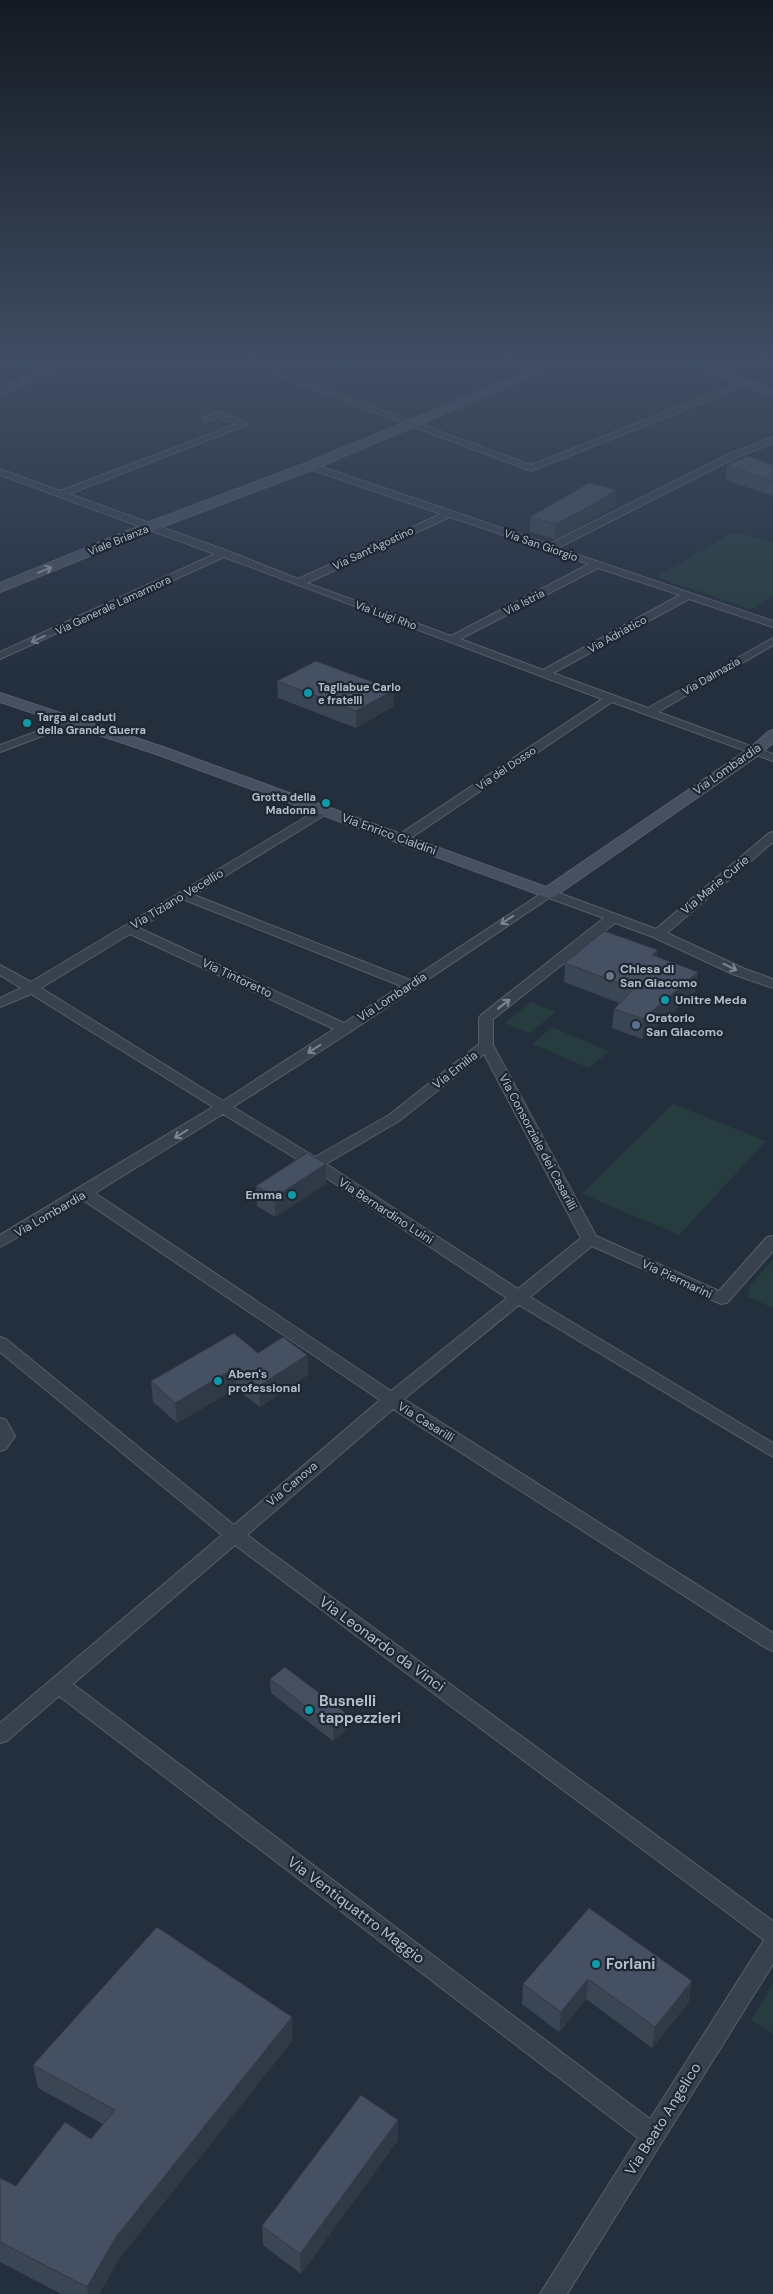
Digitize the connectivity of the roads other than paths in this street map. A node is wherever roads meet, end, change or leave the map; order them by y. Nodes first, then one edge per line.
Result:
1 (137, 465) edge
2 (523, 465) edge
3 (539, 465) edge
4 (714, 465) edge
5 (310, 466) joint
6 (0, 472) edge
7 (60, 494) junction
8 (449, 514) junction
9 (149, 527) junction
10 (550, 548) junction
11 (225, 553) junction
12 (597, 564) junction
13 (298, 583) junction
14 (0, 588) edge
15 (688, 595) junction
16 (773, 624) edge
17 (452, 639) junction
18 (773, 640) edge
19 (0, 656) edge
20 (545, 674) junction
21 (0, 697) edge
22 (611, 698) junction
23 (649, 712) junction
24 (73, 721) junction
25 (773, 735) edge
26 (0, 749) edge
27 (754, 751) junction
28 (773, 758) edge
29 (324, 810) junction
30 (773, 836) edge
31 (402, 839) junction
32 (548, 893) junction
33 (184, 895) junction
34 (613, 918) junction
35 (129, 928) junction
36 (658, 934) junction
37 (0, 969) edge
38 (773, 984) edge
39 (411, 985) junction
40 (30, 988) junction
41 (0, 1003) edge
42 (345, 1028) junction
43 (486, 1045) junction
44 (222, 1108) junction
45 (315, 1164) junction
46 (85, 1194) junction
47 (590, 1239) junction
48 (773, 1241) edge
49 (0, 1242) edge
50 (518, 1297) junction
51 (1, 1346) edge
52 (392, 1400) junction
53 (0, 1424) edge
54 (0, 1445) edge
55 (773, 1451) edge
56 (233, 1534) junction
57 (773, 1643) edge
58 (59, 1685) junction
59 (0, 1735) edge
60 (773, 1934) edge
61 (773, 1945) edge
62 (652, 2135) junction
63 (554, 2294) edge

1 - 7 street
2 - 3 street
4 - 10 street
5 - 8 street, Via San Giorgio
5 - 9 street, Viale Brianza
6 - 7 street, Via Luigi Rho
7 - 9 street, Via Luigi Rho
8 - 10 street, Via San Giorgio
8 - 13 street, Via Sant'Agostino
9 - 11 street, Via Luigi Rho
14 -> 9 street, Viale Brianza
10 - 12 street, Via San Giorgio
11 - 13 street, Via Luigi Rho
11 -> 19 street, Via Generale Lamarmora
12 - 15 street, Via San Giorgio
12 - 17 street, Via Istria
13 - 17 street, Via Luigi Rho
15 - 16 street, Via San Giorgio
15 - 20 street, Via Adriatico
17 - 20 street, Via Luigi Rho
18 - 23 street, Via Dalmazia
20 - 22 street, Via Luigi Rho
21 - 24 street, Via Enrico Cialdini
22 - 23 street, Via Luigi Rho
22 - 31 street, Via del Dosso
23 - 27 street, Via Luigi Rho
24 - 26 street
24 - 29 street, Via Enrico Cialdini
25 - 27 street, Via Lombardia
27 - 28 street, Via Luigi Rho
27 - 32 street, Via Lombardia
29 - 31 street, Via Enrico Cialdini
29 - 33 street, Via Tiziano Vecellio
30 - 36 street, Via Marie Curie
31 - 32 street, Via Enrico Cialdini
32 - 34 street, Via Enrico Cialdini
32 -> 39 street, Via Lombardia
33 - 35 street, Via Tiziano Vecellio
33 - 39 street
34 - 36 street, Via Enrico Cialdini
43 -> 34 street, Via Emilia
35 - 40 street, Via Tiziano Vecellio
35 - 42 street, Via Tintoretto
36 -> 38 street, Via Enrico Cialdini
37 - 40 street, Via Bernardino Luini
39 - 42 street, Via Lombardia
40 - 41 street, Via Tiziano Vecellio
40 - 44 street, Via Bernardino Luini
42 -> 44 street, Via Lombardia
43 - 45 street, Via Emilia
43 - 47 street, Via Consorziale dei Casarilli
44 - 45 street, Via Bernardino Luini
44 -> 46 street, Via Lombardia
45 - 50 street, Via Bernardino Luini
46 - 49 street, Via Lombardia
46 - 52 street, Via Casarilli
47 - 48 street, Via Piermarini
47 - 50 street, Via Canova
50 - 52 street, Via Canova
50 - 55 street, Via Bernardino Luini
51 - 56 street, Via Leonardo da Vinci
52 - 56 street, Via Canova
52 - 57 street, Via Casarilli
53 - 54 street
56 - 58 street, Via Canova
56 - 60 street, Via Leonardo da Vinci
58 - 59 street, Via Canova
58 - 62 street, Via Ventiquattro Maggio
61 - 62 street, Via Beato Angelico
62 - 63 street, Via Beato Angelico

